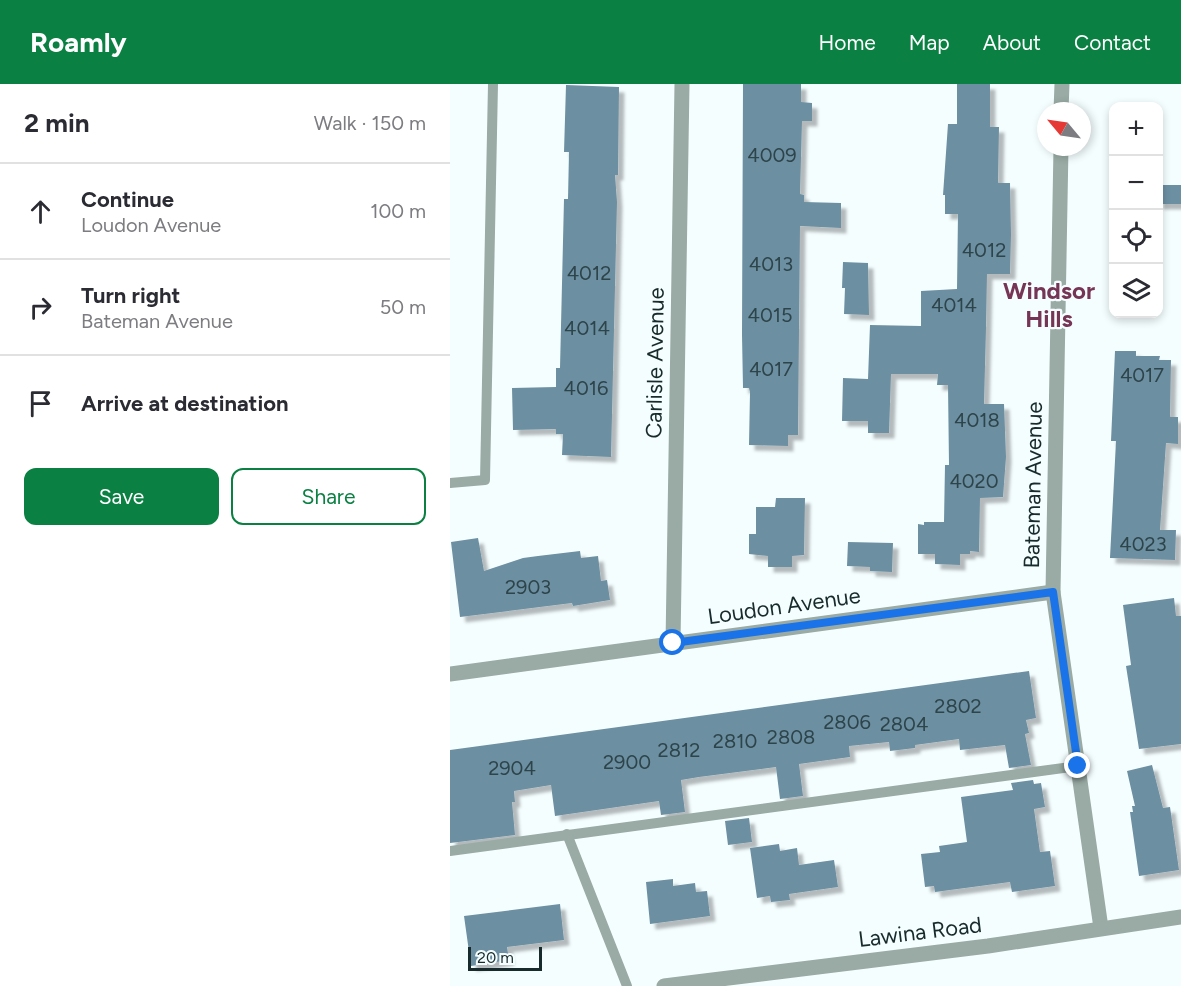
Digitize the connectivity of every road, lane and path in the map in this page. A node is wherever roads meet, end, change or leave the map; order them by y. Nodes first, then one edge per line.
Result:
1 (493, 84) edge
2 (682, 84) edge
3 (1062, 84) edge
4 (1061, 102) edge
5 (1061, 156) edge
6 (450, 483) edge
7 (1053, 592) junction
8 (673, 643) junction
9 (450, 674) edge
10 (1078, 766) junction
11 (567, 834) junction
12 (450, 851) edge
13 (1181, 917) edge
14 (1101, 928) junction
15 (627, 986) edge
16 (664, 986) edge

1 - 6 lane
2 - 8 street, Carlisle Avenue
3 - 4 street
5 - 7 street, Bateman Avenue
7 - 8 street, Loudon Avenue
7 - 10 street, Bateman Avenue
8 - 9 street, Loudon Avenue
10 - 11 lane
10 - 14 street, Bateman Avenue
11 - 12 lane
11 - 15 lane
13 - 14 street, Lawina Road
14 - 16 street, Lawina Road

